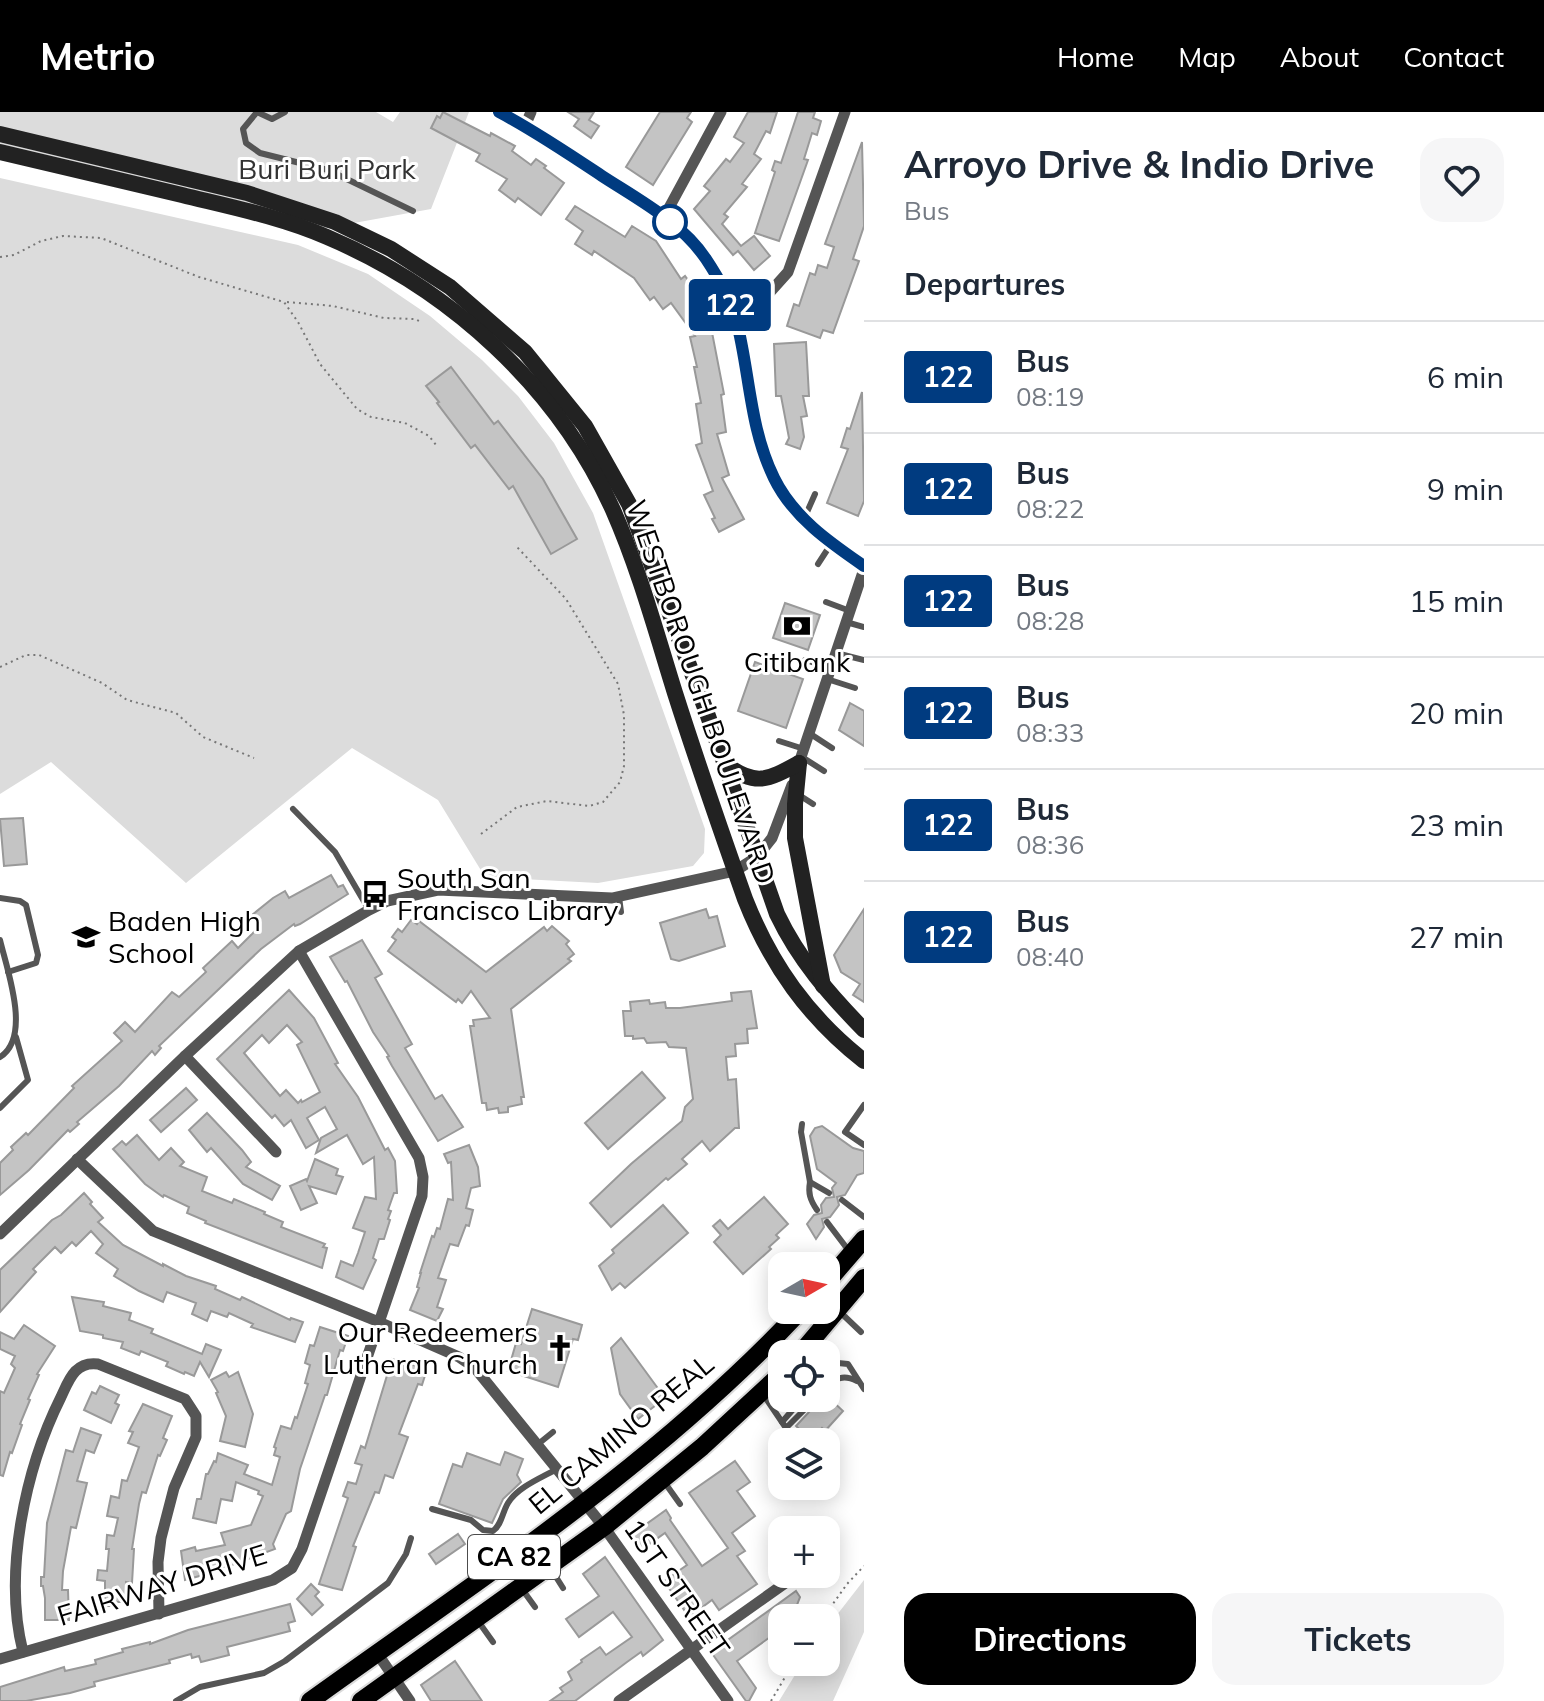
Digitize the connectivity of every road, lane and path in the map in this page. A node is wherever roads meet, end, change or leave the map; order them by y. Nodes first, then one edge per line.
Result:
1 (285, 112) edge
2 (500, 112) edge
3 (531, 112) edge
4 (721, 112) edge
5 (845, 112) edge
6 (525, 126) junction
7 (0, 134) edge
8 (0, 152) edge
9 (413, 211) dead end
10 (664, 217) junction
11 (0, 257) edge
12 (287, 302) dead end
13 (735, 318) junction
14 (421, 322) dead end
15 (436, 445) dead end
16 (815, 494) dead end
17 (804, 519) junction
18 (831, 544) junction
19 (517, 547) dead end
20 (818, 564) dead end
21 (864, 567) edge
22 (826, 602) dead end
23 (848, 616) junction
24 (864, 627) edge
25 (836, 653) junction
26 (805, 660) dead end
27 (864, 660) edge
28 (0, 667) edge
29 (829, 674) junction
30 (855, 688) dead end
31 (809, 733) junction
32 (779, 741) dead end
33 (832, 748) dead end
34 (802, 756) junction
35 (254, 758) dead end
36 (725, 764) junction
37 (824, 771) dead end
38 (796, 793) junction
39 (813, 804) dead end
40 (293, 809) dead end
41 (481, 834) dead end
42 (757, 857) junction
43 (735, 871) junction
44 (619, 897) junction
45 (0, 898) edge
46 (369, 910) junction
47 (621, 912) dead end
48 (0, 940) edge
49 (299, 951) junction
50 (8, 972) junction
51 (823, 988) junction
52 (864, 1030) edge
53 (16, 1036) junction
54 (0, 1051) edge
55 (185, 1056) junction
56 (0, 1057) edge
57 (864, 1061) edge
58 (864, 1105) edge
59 (0, 1108) edge
60 (802, 1124) dead end
61 (864, 1145) edge
62 (276, 1152) dead end
63 (77, 1159) junction
64 (810, 1182) junction
65 (829, 1193) dead end
66 (842, 1200) dead end
67 (817, 1210) dead end
68 (864, 1217) edge
69 (827, 1222) dead end
70 (0, 1234) edge
71 (864, 1239) edge
72 (851, 1253) junction
73 (840, 1266) edge
74 (864, 1278) edge
75 (840, 1308) edge
76 (840, 1312) edge
77 (379, 1322) junction
78 (788, 1324) edge
79 (826, 1324) edge
80 (861, 1332) dead end
81 (812, 1340) edge
82 (840, 1363) edge
83 (840, 1377) edge
84 (862, 1386) edge
85 (768, 1387) edge
86 (762, 1393) junction
87 (791, 1412) edge
88 (802, 1412) edge
89 (782, 1422) junction
90 (553, 1432) dead end
91 (537, 1445) junction
92 (557, 1469) junction
93 (663, 1480) junction
94 (585, 1504) junction
95 (680, 1504) dead end
96 (432, 1509) dead end
97 (604, 1527) junction
98 (411, 1538) dead end
99 (549, 1566) junction
100 (864, 1566) edge
101 (520, 1586) junction
102 (563, 1588) dead end
103 (778, 1588) edge
104 (833, 1604) edge
105 (535, 1607) dead end
106 (159, 1614) junction
107 (476, 1619) junction
108 (493, 1642) dead end
109 (692, 1650) junction
110 (23, 1652) junction
111 (377, 1653) junction
112 (0, 1659) edge
113 (786, 1676) edge
114 (394, 1678) junction
115 (176, 1701) edge
116 (310, 1701) edge
117 (361, 1701) edge
118 (410, 1701) edge
119 (619, 1701) edge
120 (728, 1701) edge
121 (771, 1701) edge

1 - 9 lane
2 - 6 street
3 - 6 street
4 - 10 street
5 - 13 street
6 - 10 street
7 - 36 main road, WESTBOROUGH BOULEVARD
8 - 43 main road, WESTBOROUGH BOULEVARD
10 - 13 street
11 - 15 path
12 - 14 path
13 - 17 street
16 - 17 lane
17 - 18 street
18 - 20 lane
18 - 21 street
19 - 41 path
21 - 23 street
22 - 23 lane
23 - 24 lane
23 - 25 street
25 - 27 lane
25 - 29 street
26 - 29 lane
28 - 35 path
29 - 30 lane
29 - 31 street
31 - 33 lane
31 - 34 street
32 - 34 lane
34 - 36 main road
34 - 37 lane
34 - 38 main road
34 - 42 street
36 - 42 main road, WESTBOROUGH BOULEVARD
38 - 39 lane
38 - 51 main road
40 - 46 lane
42 - 43 street
42 - 51 main road, WESTBOROUGH BOULEVARD
43 - 44 street
43 - 57 main road, WESTBOROUGH BOULEVARD
44 - 46 street
44 - 47 lane
45 - 50 lane
46 - 49 street
48 - 50 lane
49 - 55 street
49 - 77 street, FAIRWAY DRIVE
50 - 53 lane
51 - 52 main road, WESTBOROUGH BOULEVARD
53 - 56 lane
53 - 59 lane
54 - 56 lane
55 - 62 street
55 - 63 street
58 - 61 lane
60 - 64 lane
63 - 70 street
63 - 77 street, 1ST STREET
64 - 65 lane
64 - 67 lane
66 - 68 lane
69 - 72 lane
71 - 72 main road
72 - 73 main road
74 - 75 main road
76 - 80 lane
77 - 91 street, 1ST STREET
77 - 106 street, FAIRWAY DRIVE
78 - 94 main road, EL CAMINO REAL / CA 82
79 - 81 main road
82 - 84 lane
83 - 84 lane
85 - 86 main road, EL CAMINO REAL / CA 82
86 - 89 lane
86 - 93 main road, EL CAMINO REAL / CA 82
87 - 89 lane
88 - 89 lane
90 - 91 lane
91 - 92 street, 1ST STREET
92 - 94 street, 1ST STREET
92 - 96 lane
93 - 95 lane
93 - 97 main road, EL CAMINO REAL / CA 82
94 - 97 street, 1ST STREET
94 - 111 main road, EL CAMINO REAL / CA 82
97 - 99 main road, EL CAMINO REAL / CA 82
97 - 109 street, 1ST STREET
98 - 115 lane
99 - 101 main road, EL CAMINO REAL / CA 82
99 - 102 lane
100 - 104 path
101 - 105 lane
101 - 107 main road, EL CAMINO REAL / CA 82
103 - 109 street
106 - 110 street, FAIRWAY DRIVE
106 - 110 street
107 - 108 lane
107 - 114 main road, EL CAMINO REAL / CA 82
109 - 119 street
109 - 120 street, 1ST STREET
110 - 112 street, FAIRWAY DRIVE
111 - 114 street
111 - 116 main road, EL CAMINO REAL / CA 82
113 - 121 path
114 - 117 main road, EL CAMINO REAL / CA 82
114 - 118 street

